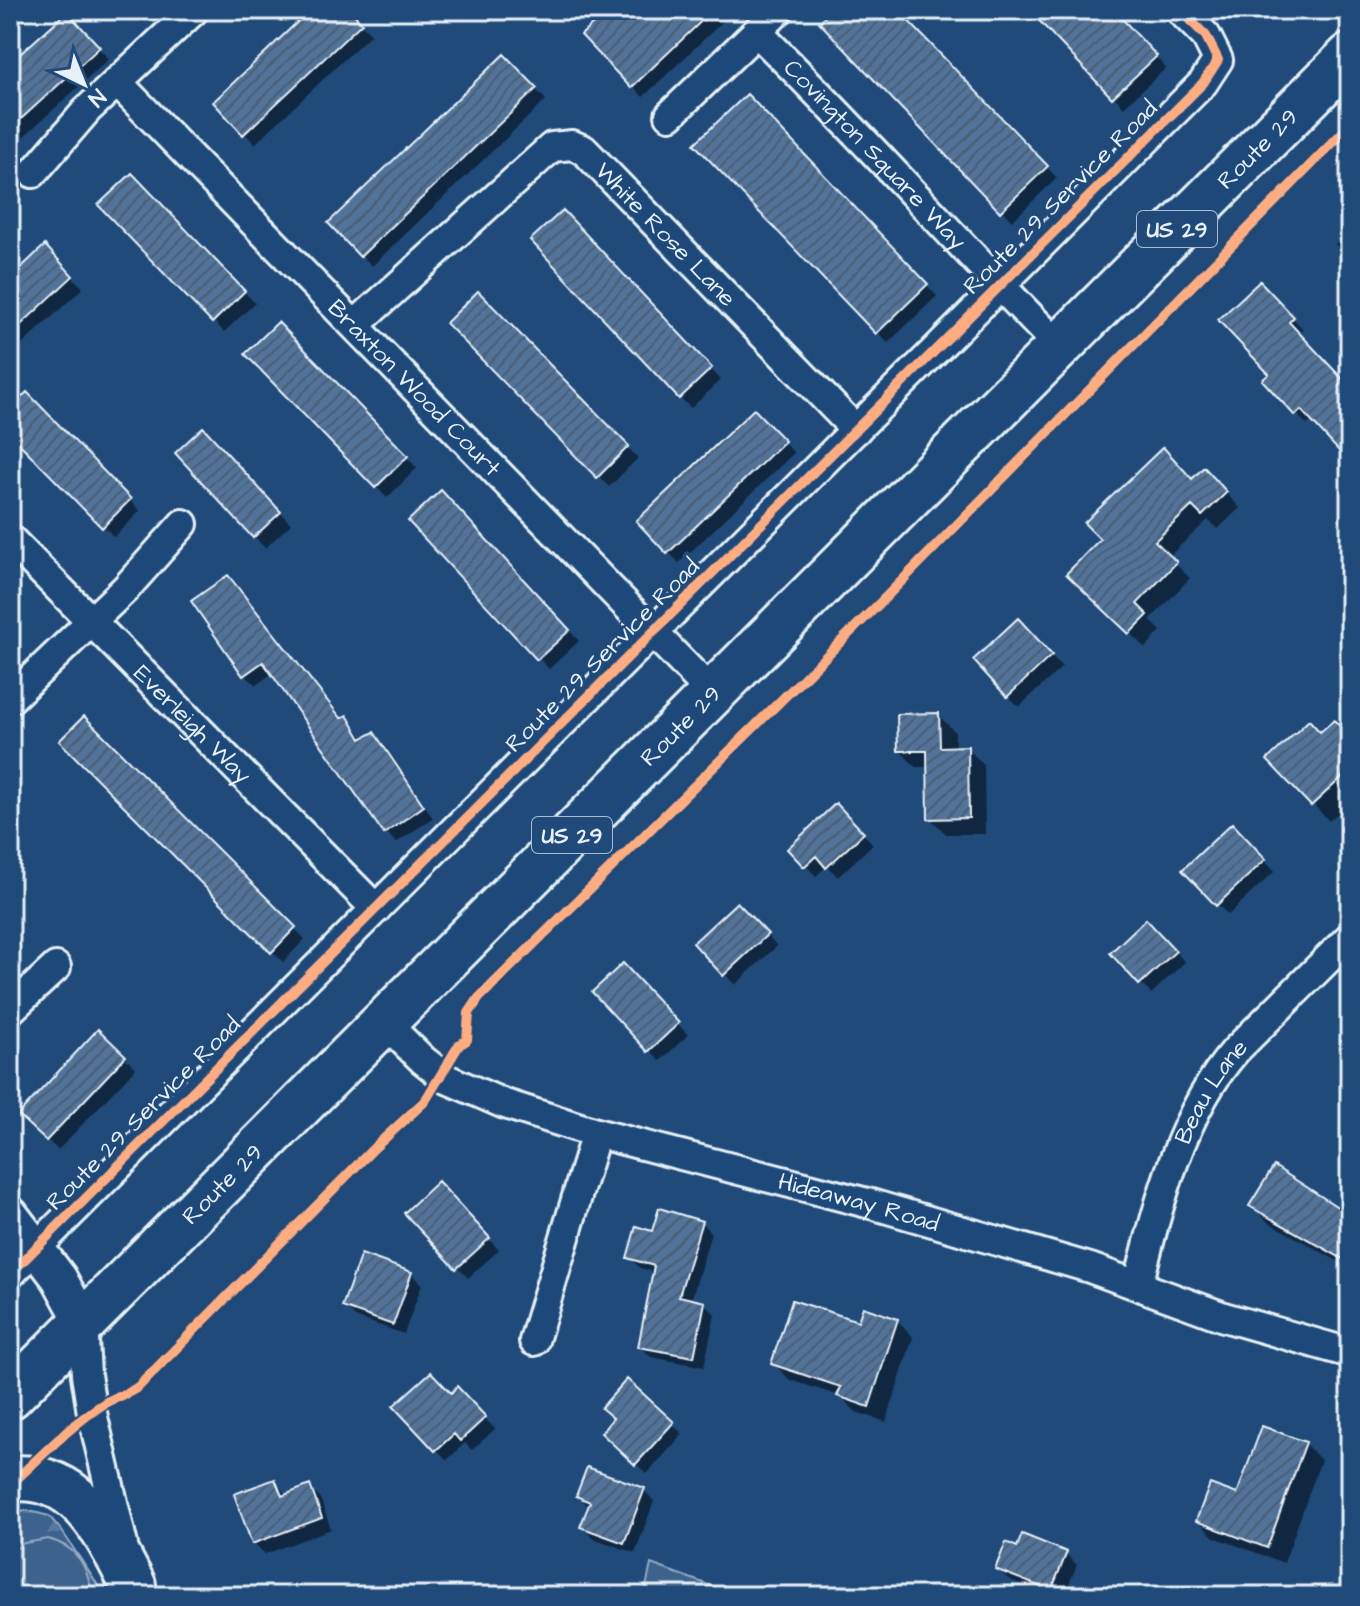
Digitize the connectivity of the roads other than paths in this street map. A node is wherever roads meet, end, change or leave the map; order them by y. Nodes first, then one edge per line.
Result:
1 (194, 10) edge
2 (779, 10) edge
3 (1180, 10) edge
4 (757, 32) junction
5 (1350, 56) edge
6 (117, 82) junction
7 (670, 115) dead end
8 (33, 173) dead end
9 (999, 285) junction
10 (355, 325) junction
11 (1060, 347) junction
12 (856, 430) junction
13 (183, 524) dead end
14 (10, 539) edge
15 (90, 622) junction
16 (653, 633) junction
17 (712, 693) junction
18 (10, 699) edge
19 (376, 909) junction
20 (1350, 937) edge
21 (56, 967) dead end
22 (10, 1010) edge
23 (385, 1023) junction
24 (596, 1133) junction
25 (10, 1214) edge
26 (37, 1247) junction
27 (10, 1274) edge
28 (1138, 1285) junction
29 (83, 1322) junction
30 (534, 1341) dead end
31 (1350, 1353) edge
32 (10, 1396) edge
33 (10, 1479) edge
34 (134, 1591) edge

1 - 6 street
2 - 4 street
3 - 9 street, Route 29 Service Road
4 - 7 street
4 - 9 street, Covington Square Way
5 - 11 main road, Route 29 / US 29
6 - 8 street
6 - 10 street, Braxton Wood Court
9 - 11 street, Covington Square Way
9 - 12 street, Route 29 Service Road
10 - 12 street, White Rose Lane
10 - 16 street, Braxton Wood Court
11 - 17 main road, Route 29 / US 29
12 - 16 street, Route 29 Service Road
13 - 15 street
14 - 15 street, Everleigh Way
15 - 18 street
15 - 19 street, Everleigh Way
16 - 17 street, Braxton Wood Court
16 - 19 street, Route 29 Service Road
17 - 23 main road, Route 29 / US 29
19 - 26 street, Route 29 Service Road
20 - 28 street, Beau Lane
21 - 22 street
23 - 24 street, Hideaway Road
23 - 29 main road, Route 29 / US 29
24 - 28 street, Hideaway Road
24 - 30 street
25 - 26 street
26 - 27 street, Route 29 Service Road
26 - 29 street
28 - 31 street, Hideaway Road
29 - 32 main road, Route 29 / US 29
29 - 34 street
33 - 34 main road

